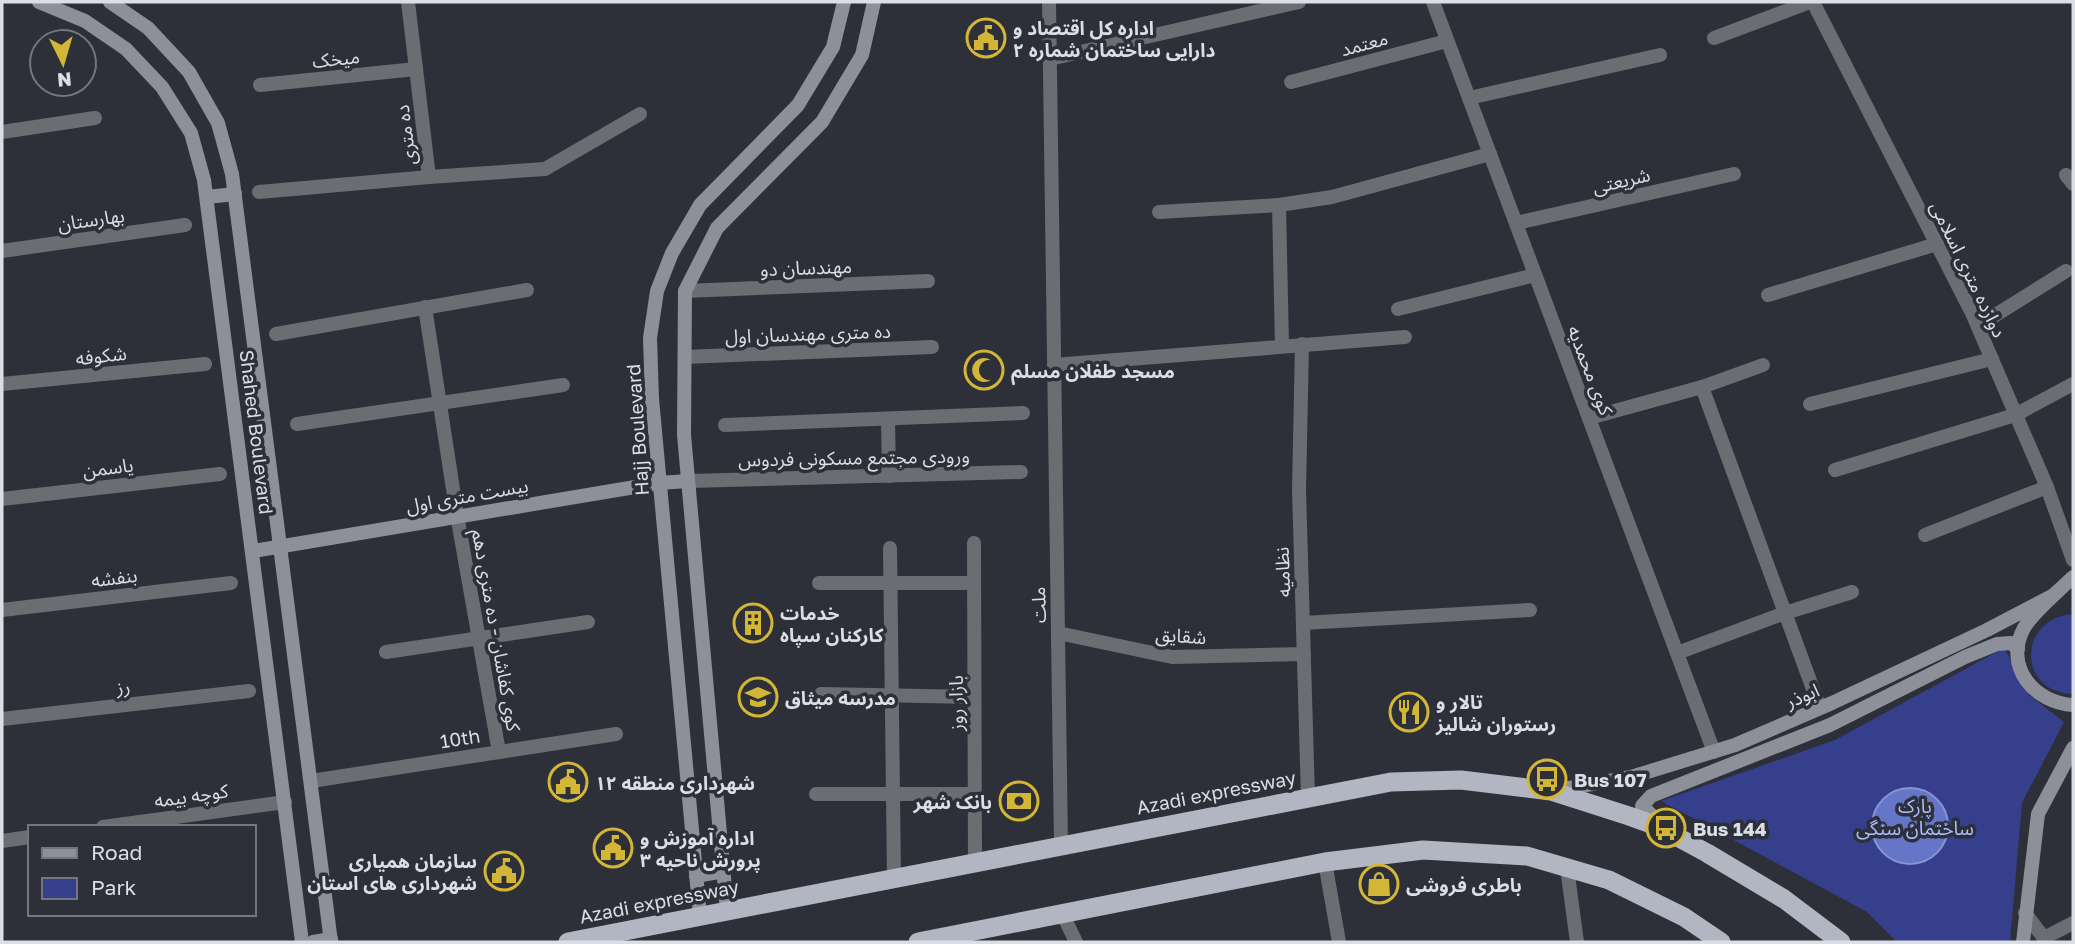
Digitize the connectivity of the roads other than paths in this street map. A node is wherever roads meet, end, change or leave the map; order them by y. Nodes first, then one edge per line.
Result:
1 (39, 2) edge
2 (110, 2) edge
3 (408, 2) edge
4 (844, 2) edge
5 (874, 2) edge
6 (1049, 2) edge
7 (1299, 2) edge
8 (1433, 2) edge
9 (1812, 2) edge
10 (1714, 38) dead end
11 (1447, 41) junction
12 (1660, 55) dead end
13 (1050, 59) junction
14 (416, 69) junction
15 (1291, 82) dead end
16 (260, 85) dead end
17 (1469, 98) junction
18 (640, 114) dead end
19 (95, 118) dead end
20 (2, 132) edge
21 (1490, 153) junction
22 (1734, 174) dead end
23 (429, 177) junction
24 (260, 192) dead end
25 (235, 194) junction
26 (207, 197) junction
27 (1279, 205) junction
28 (1159, 212) dead end
29 (1516, 223) junction
30 (186, 225) dead end
31 (1937, 244) junction
32 (2, 251) edge
33 (2066, 271) dead end
34 (1535, 275) junction
35 (928, 281) dead end
36 (527, 290) dead end
37 (685, 291) junction
38 (1768, 295) dead end
39 (425, 307) junction
40 (1398, 309) dead end
41 (1978, 326) junction
42 (276, 334) dead end
43 (1405, 337) dead end
44 (1302, 345) junction
45 (1282, 346) junction
46 (932, 347) dead end
47 (685, 357) junction
48 (1992, 359) junction
49 (205, 363) dead end
50 (1054, 365) junction
51 (1763, 365) dead end
52 (2, 384) edge
53 (2073, 384) edge
54 (563, 385) dead end
55 (1702, 387) junction
56 (440, 403) junction
57 (1810, 404) dead end
58 (1024, 413) dead end
59 (2015, 415) junction
60 (1589, 418) junction
61 (888, 419) junction
62 (297, 424) dead end
63 (725, 425) dead end
64 (1835, 470) dead end
65 (1021, 472) dead end
66 (220, 474) dead end
67 (888, 475) junction
68 (688, 481) junction
69 (659, 483) junction
70 (2047, 487) junction
71 (2, 499) edge
72 (457, 515) junction
73 (1925, 536) dead end
74 (974, 543) dead end
75 (280, 548) junction
76 (890, 548) dead end
77 (253, 551) junction
78 (2073, 560) edge
79 (2073, 577) edge
80 (231, 583) dead end
81 (819, 583) dead end
82 (890, 583) junction
83 (974, 583) junction
84 (1852, 593) dead end
85 (2054, 595) junction
86 (2, 610) edge
87 (1530, 610) dead end
88 (1786, 613) junction
89 (588, 622) dead end
90 (1303, 623) junction
91 (1058, 633) junction
92 (479, 639) junction
93 (2018, 649) junction
94 (386, 652) dead end
95 (1677, 653) junction
96 (1304, 654) junction
97 (249, 691) dead end
98 (821, 694) dead end
99 (891, 696) junction
100 (974, 697) junction
101 (2073, 705) edge
102 (1821, 708) junction
103 (2, 719) edge
104 (616, 734) dead end
105 (2073, 748) edge
106 (499, 752) junction
107 (1714, 752) junction
108 (1720, 769) junction
109 (311, 782) junction
110 (1552, 791) junction
111 (816, 794) dead end
112 (892, 794) junction
113 (974, 794) junction
114 (1308, 798) junction
115 (285, 802) junction
116 (118, 825) edge
117 (1673, 835) junction
118 (28, 837) edge
119 (2, 841) edge
120 (1061, 845) junction
121 (975, 862) junction
122 (1325, 862) junction
123 (1567, 868) junction
124 (724, 871) junction
125 (696, 876) junction
126 (894, 878) junction
127 (727, 911) junction
128 (2025, 913) junction
129 (1063, 915) junction
130 (700, 916) junction
131 (2073, 923) edge
132 (2045, 940) edge
133 (331, 941) edge
134 (302, 942) edge
135 (313, 942) edge
136 (568, 942) edge
137 (918, 942) edge
138 (1076, 942) edge
139 (1339, 942) edge
140 (1577, 942) edge
141 (1721, 942) edge
142 (1842, 942) edge
143 (2023, 942) edge

1 - 26 main road, Shahed Boulevard
2 - 25 main road, Shahed Boulevard
3 - 14 street, ده متری
4 - 69 main road, Hajj Boulevard
5 - 37 main road
6 - 13 street, ملت
7 - 13 street
8 - 11 street, کوی محمدیه
9 - 10 street
9 - 31 street, دوازده متری اسلامی
11 - 15 street, معتمد
11 - 17 street, کوی محمدیه
12 - 17 street
13 - 50 street, ملت
14 - 16 street, میخک
14 - 23 street, ده متری
17 - 21 street, کوی محمدیه
18 - 23 street
19 - 20 street
21 - 27 street
21 - 29 street, کوی محمدیه
22 - 29 street, شریعتی
23 - 24 street, ده متری
25 - 26 main road
25 - 75 main road, Shahed Boulevard
26 - 77 main road, Shahed Boulevard
27 - 28 street
27 - 45 street
29 - 34 street, کوی محمدیه
30 - 32 street, بهارستان
31 - 38 street
31 - 41 street, دوازده متری اسلامی
33 - 41 street
34 - 40 street
34 - 60 street, کوی محمدیه
35 - 37 street, مهندسان دو
36 - 39 street
37 - 47 main road
39 - 42 street
39 - 56 street, کوی کفاشان - ده متری دهم
41 - 48 street, دوازده متری اسلامی
43 - 44 street
44 - 45 street
44 - 90 street, نظامیه
45 - 50 street
46 - 47 street, ده متری مهندسان اول
47 - 68 main road
48 - 57 street
48 - 59 street, دوازده متری اسلامی
49 - 52 street, شکوفه
50 - 91 street, ملت
51 - 55 street
53 - 59 street
54 - 56 street
55 - 60 street
55 - 88 street
56 - 62 street
56 - 72 street, کوی کفاشان - ده متری دهم
58 - 61 street
59 - 64 street
59 - 70 street, دوازده متری اسلامی
60 - 95 street, کوی محمدیه
61 - 63 street
61 - 67 street
65 - 67 street, ورودی مجتمع مسکونی فردوس
66 - 71 street, یاسمن
67 - 68 street, ورودی مجتمع مسکونی فردوس
68 - 69 main road, بیست متری اول
68 - 124 main road
69 - 72 main road, بیست متری اول
69 - 125 main road, Hajj Boulevard
70 - 73 street
70 - 78 street, دوازده متری اسلامی
72 - 75 main road, بیست متری اول
72 - 92 street, کوی کفاشان - ده متری دهم
74 - 83 street, بازار روز
75 - 77 main road, بیست متری اول
75 - 109 main road, Shahed Boulevard
76 - 82 street
77 - 115 main road, Shahed Boulevard
79 - 85 main road
80 - 86 street, بنفشه
81 - 82 street
82 - 83 street
82 - 99 street
83 - 100 street, بازار روز
84 - 88 street
85 - 93 main road
85 - 102 main road, ابوذر
87 - 90 street
88 - 95 street
88 - 102 street
89 - 92 street
90 - 96 street, نظامیه
91 - 96 street, شقایق
91 - 120 street, ملت
92 - 94 street
92 - 106 street, کوی کفاشان - ده متری دهم
93 - 101 main road
93 - 108 main road, ابوذر
95 - 107 street, کوی محمدیه
96 - 114 street, نظامیه
97 - 103 street, رز
98 - 99 street
99 - 100 street
99 - 112 street
100 - 113 street, بازار روز
102 - 107 main road, ابوذر
104 - 106 street, 10th
105 - 128 main road
106 - 109 street, 10th
107 - 108 main road
107 - 110 main road, ابوذر
108 - 117 main road, ابوذر
109 - 133 main road, Shahed Boulevard
110 - 114 highway, Azadi expressway
110 - 117 highway, Azadi expressway
111 - 112 street
112 - 113 street
112 - 126 street
113 - 121 street, بازار روز
114 - 120 highway, Azadi expressway
115 - 116 street, کوچه بیمه
115 - 134 main road, Shahed Boulevard
117 - 142 highway, Azadi expressway
118 - 119 street
120 - 121 highway, Azadi expressway
121 - 126 highway, Azadi expressway
122 - 123 highway
122 - 129 highway
122 - 139 street
123 - 140 street
123 - 141 highway
124 - 125 main road
124 - 127 main road
125 - 130 main road, Hajj Boulevard
126 - 127 highway, Azadi expressway
127 - 130 highway, Azadi expressway
128 - 132 street
128 - 143 main road
129 - 137 highway
129 - 138 street
130 - 136 highway, Azadi expressway
131 - 132 street
133 - 135 main road

